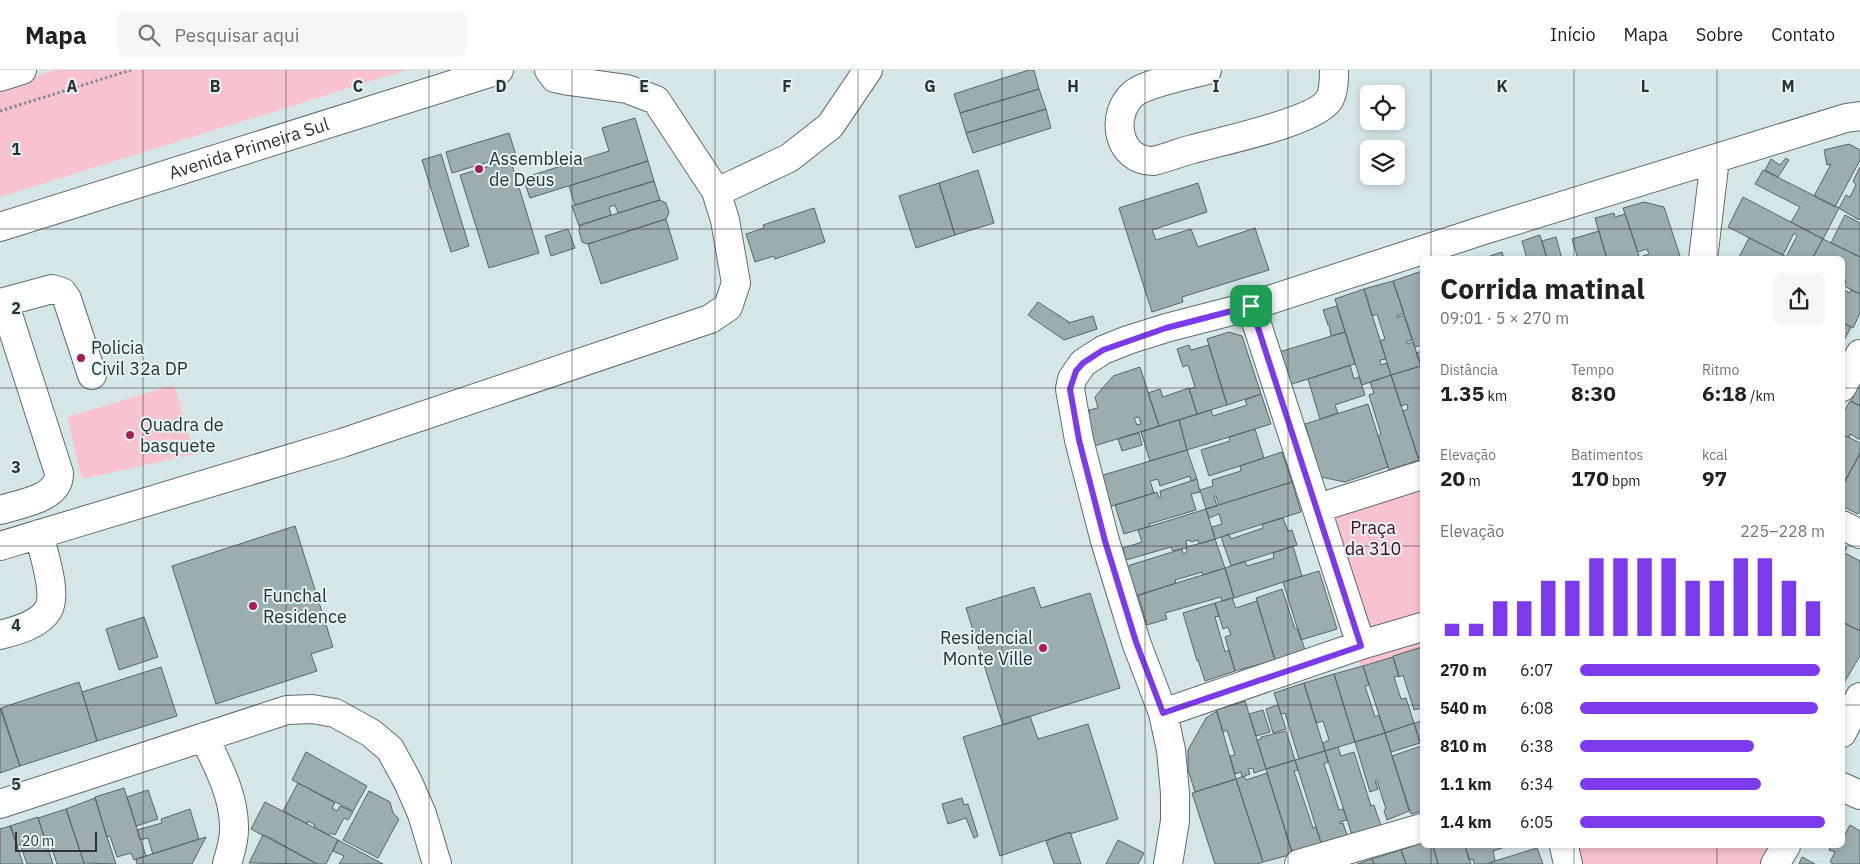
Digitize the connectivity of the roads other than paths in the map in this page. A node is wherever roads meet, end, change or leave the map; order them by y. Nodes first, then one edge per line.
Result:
1 (22, 70) edge
2 (499, 70) edge
3 (549, 70) edge
4 (868, 70) edge
5 (1207, 70) edge
6 (1334, 70) edge
7 (0, 77) edge
8 (1860, 116) edge
9 (1715, 159) junction
10 (716, 191) junction
11 (0, 226) edge
12 (1703, 256) edge
13 (2, 302) edge
14 (1251, 306) junction
15 (1860, 354) edge
16 (92, 375) dead end
17 (1845, 382) edge
18 (1420, 476) edge
19 (1318, 508) junction
20 (0, 510) edge
21 (1845, 526) edge
22 (40, 534) junction
23 (1860, 534) edge
24 (0, 546) edge
25 (1420, 628) edge
26 (0, 635) edge
27 (1361, 646) junction
28 (1163, 713) junction
29 (204, 737) junction
30 (1845, 788) edge
31 (1860, 795) edge
32 (0, 804) edge
33 (1420, 829) edge
34 (1564, 848) edge
35 (1785, 848) edge
36 (227, 864) edge
37 (437, 864) edge
38 (1168, 864) edge
39 (1299, 864) edge
40 (1568, 864) edge
41 (1775, 864) edge

1 - 7 street
2 - 11 street, Avenida Primeira Sul
3 - 10 street
4 - 10 street
5 - 6 street
8 - 9 street
9 - 12 street
9 - 14 street
10 - 22 street
13 - 16 street
13 - 20 street
14 - 19 street
14 - 28 street
15 - 17 street
18 - 19 street
19 - 27 street
21 - 23 street
22 - 24 street
22 - 26 street
25 - 27 street
27 - 28 street
28 - 38 street
29 - 32 street
29 - 36 street
29 - 37 street
30 - 31 street
33 - 39 street
34 - 40 street
35 - 41 street

